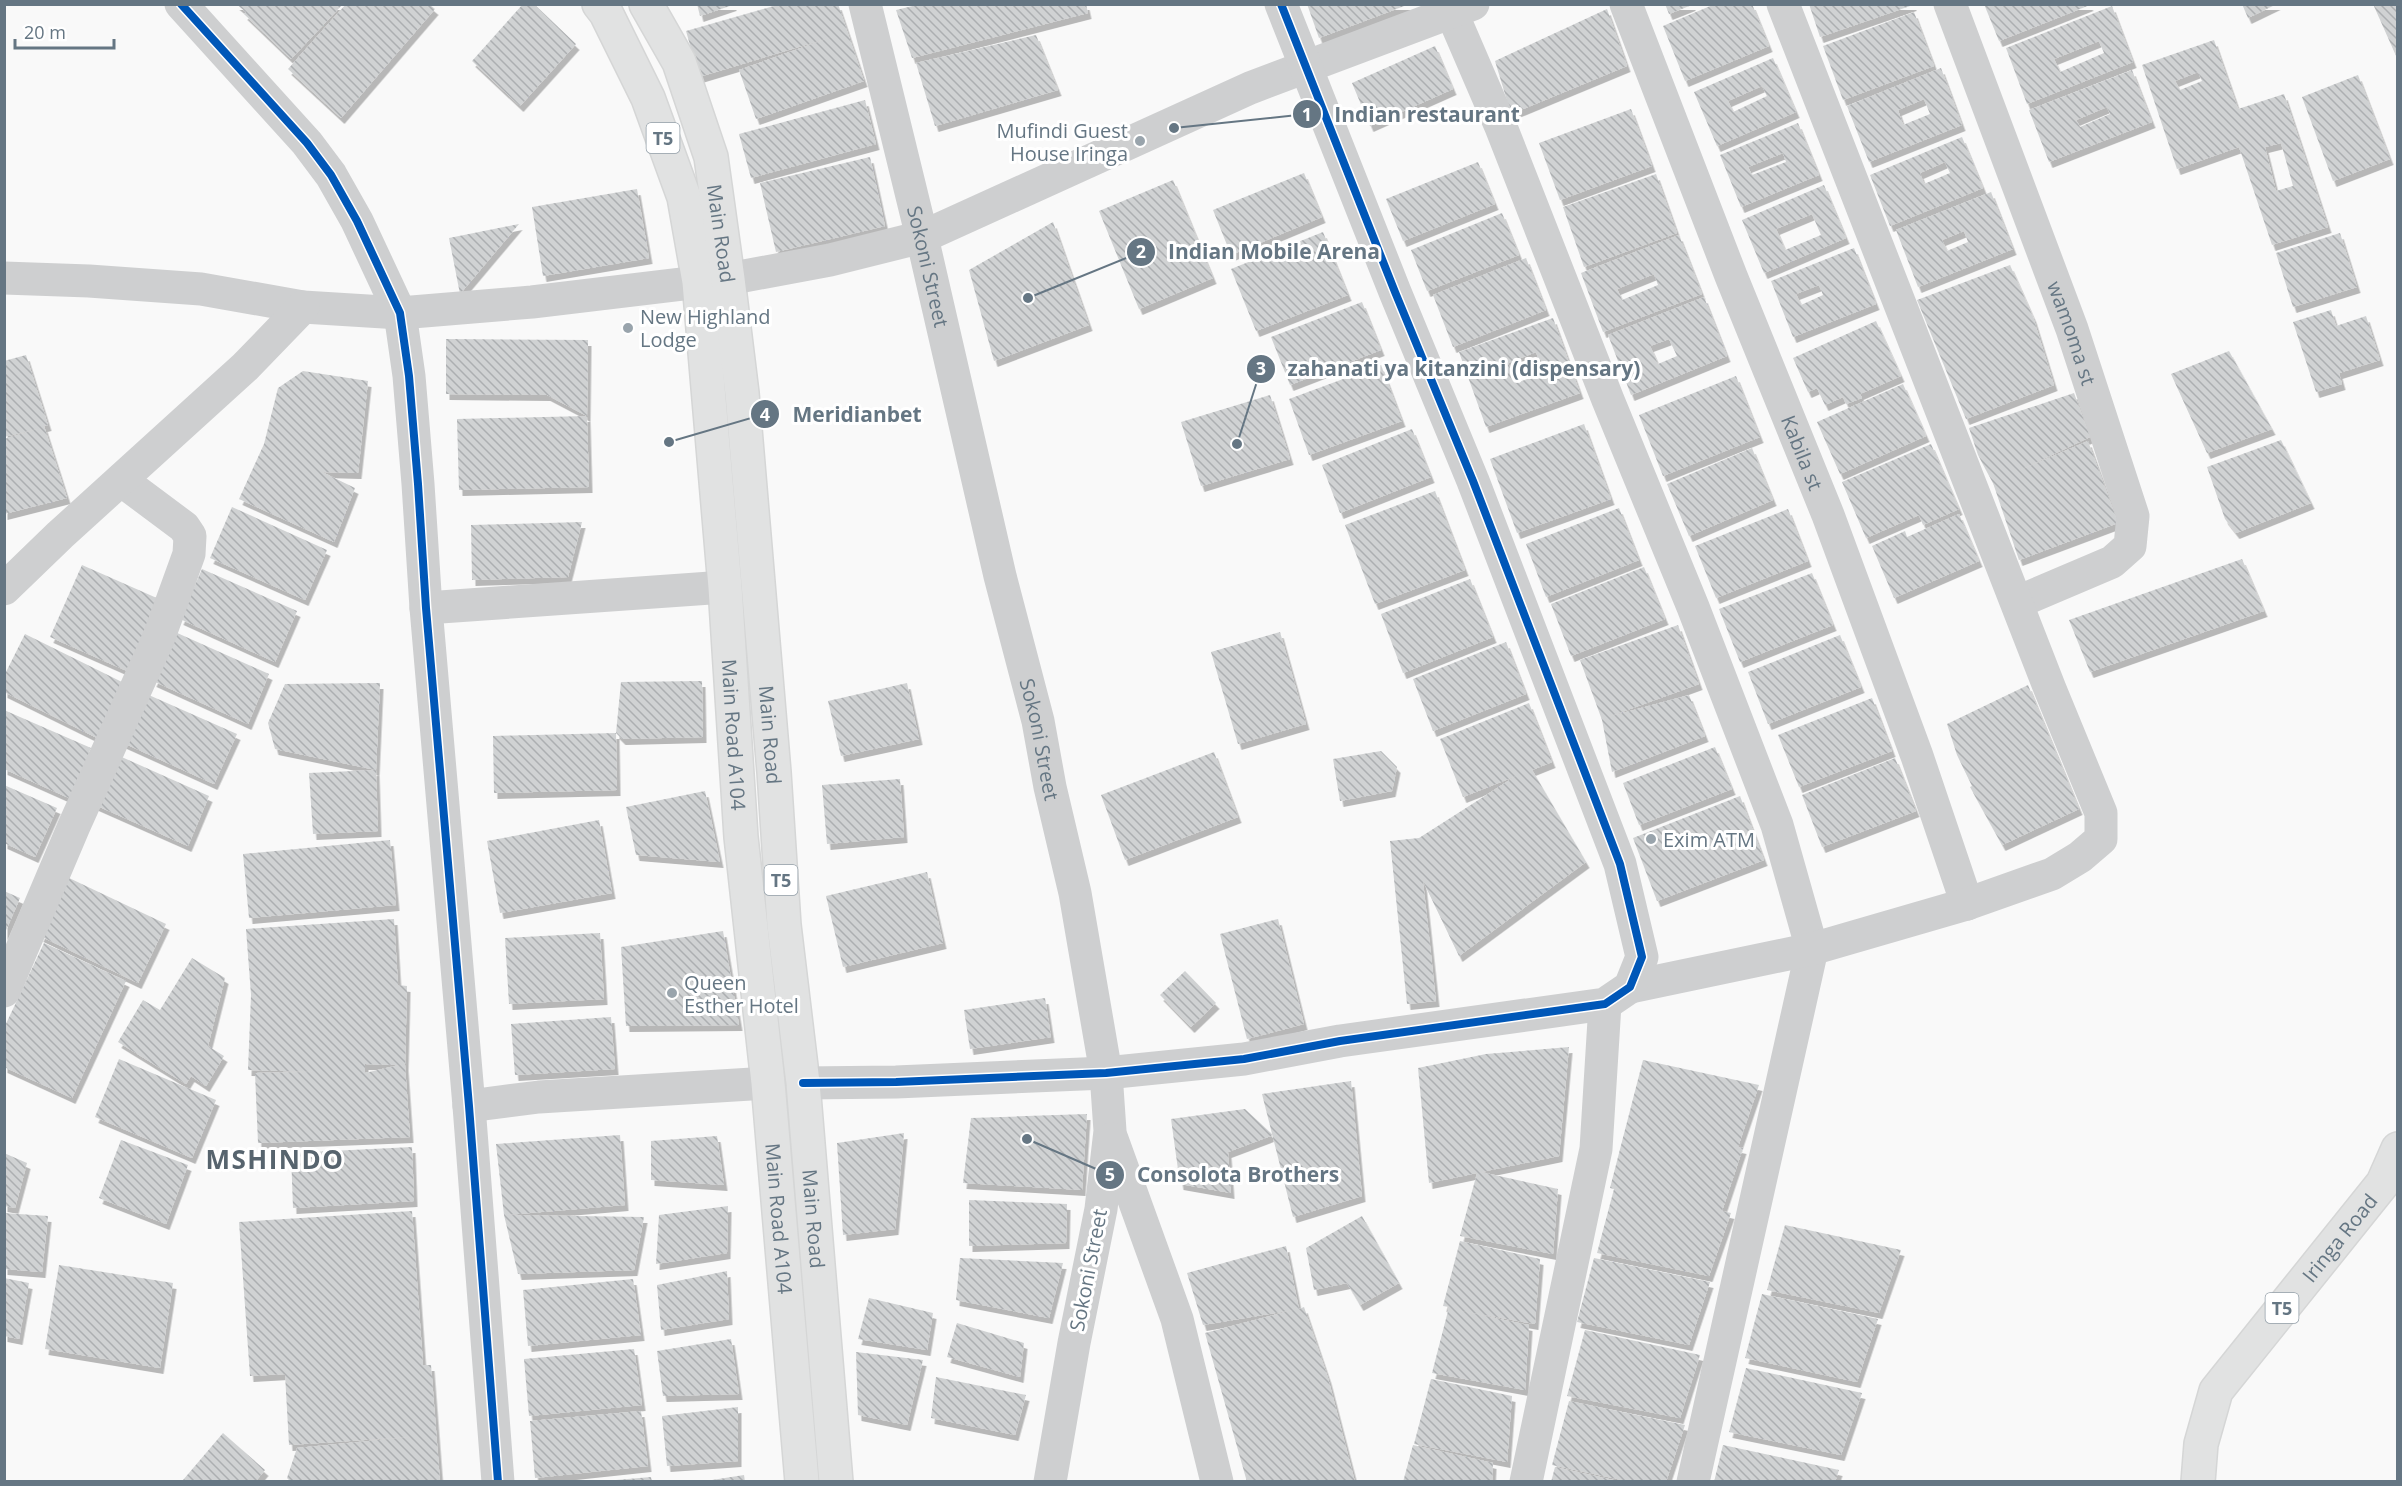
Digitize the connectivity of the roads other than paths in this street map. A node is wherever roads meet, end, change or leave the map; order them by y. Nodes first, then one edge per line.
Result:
1 (181, 4) edge
2 (599, 4) edge
3 (646, 4) edge
4 (865, 4) edge
5 (1281, 4) edge
6 (1626, 4) edge
7 (1783, 4) edge
8 (1950, 4) edge
9 (1457, 7) edge
10 (1306, 67) junction
11 (922, 237) junction
12 (4, 278) edge
13 (713, 280) junction
14 (303, 307) junction
15 (400, 313) junction
16 (121, 480) junction
17 (725, 587) junction
18 (4, 589) edge
19 (2018, 602) junction
20 (426, 608) junction
21 (1967, 904) junction
22 (1812, 949) junction
23 (4, 991) edge
24 (1618, 995) junction
25 (1106, 1073) junction
26 (768, 1083) junction
27 (803, 1083) junction
28 (469, 1106) junction
29 (1110, 1131) junction
30 (2397, 1149) edge
31 (498, 1482) edge
32 (802, 1482) edge
33 (836, 1482) edge
34 (1050, 1482) edge
35 (1217, 1482) edge
36 (1526, 1482) edge
37 (1693, 1482) edge
38 (2198, 1482) edge

1 - 15 street
2 - 13 highway, Main Road A104 / T5
3 - 13 highway, Main Road / T5
4 - 11 street, Sokoni Street
5 - 10 street
6 - 21 street, Kabila st
7 - 19 street
8 - 19 street, wamoma st
9 - 10 street
9 - 22 street
10 - 11 street
10 - 24 street
11 - 13 street
11 - 25 street, Sokoni Street
12 - 14 street
13 - 15 street
13 - 17 highway, Main Road A104 / T5
13 - 27 highway, Main Road / T5
14 - 15 street
14 - 16 street
15 - 20 street
16 - 18 street
16 - 23 street
17 - 20 street
17 - 26 highway, Main Road A104 / T5
19 - 21 street
20 - 28 street
21 - 22 street
22 - 24 street
22 - 37 street
24 - 25 street
24 - 36 street
25 - 27 street
25 - 29 street, Sokoni Street
26 - 28 street
26 - 32 highway, Main Road A104 / T5
27 - 33 highway, Main Road / T5
28 - 31 street
29 - 34 street, Sokoni Street
29 - 35 street
30 - 38 highway, Iringa Road / T5

